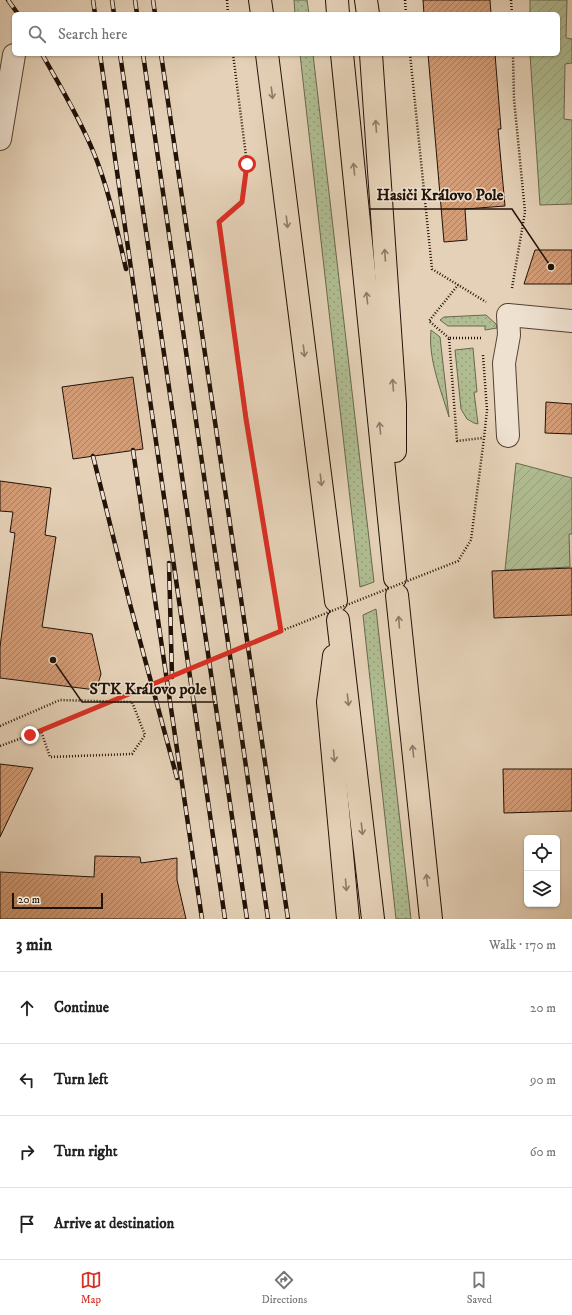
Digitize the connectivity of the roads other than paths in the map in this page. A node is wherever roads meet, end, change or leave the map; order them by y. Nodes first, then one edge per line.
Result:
1 (260, 0) edge
2 (337, 0) edge
3 (366, 0) edge
4 (262, 12) edge
5 (338, 12) edge
6 (368, 12) edge
7 (14, 56) edge
8 (267, 56) edge
9 (342, 56) edge
10 (371, 56) edge
11 (0, 139) edge
12 (572, 321) edge
13 (508, 436) dead end
14 (396, 586) junction
15 (337, 610) junction
16 (348, 919) edge
17 (373, 919) edge
18 (431, 919) edge

1 - 4 highway
2 - 5 highway
3 - 6 highway
7 - 11 street
8 -> 15 highway
14 -> 9 highway
14 -> 10 highway
12 - 13 street
18 -> 14 highway
15 -> 16 highway
15 -> 17 highway

